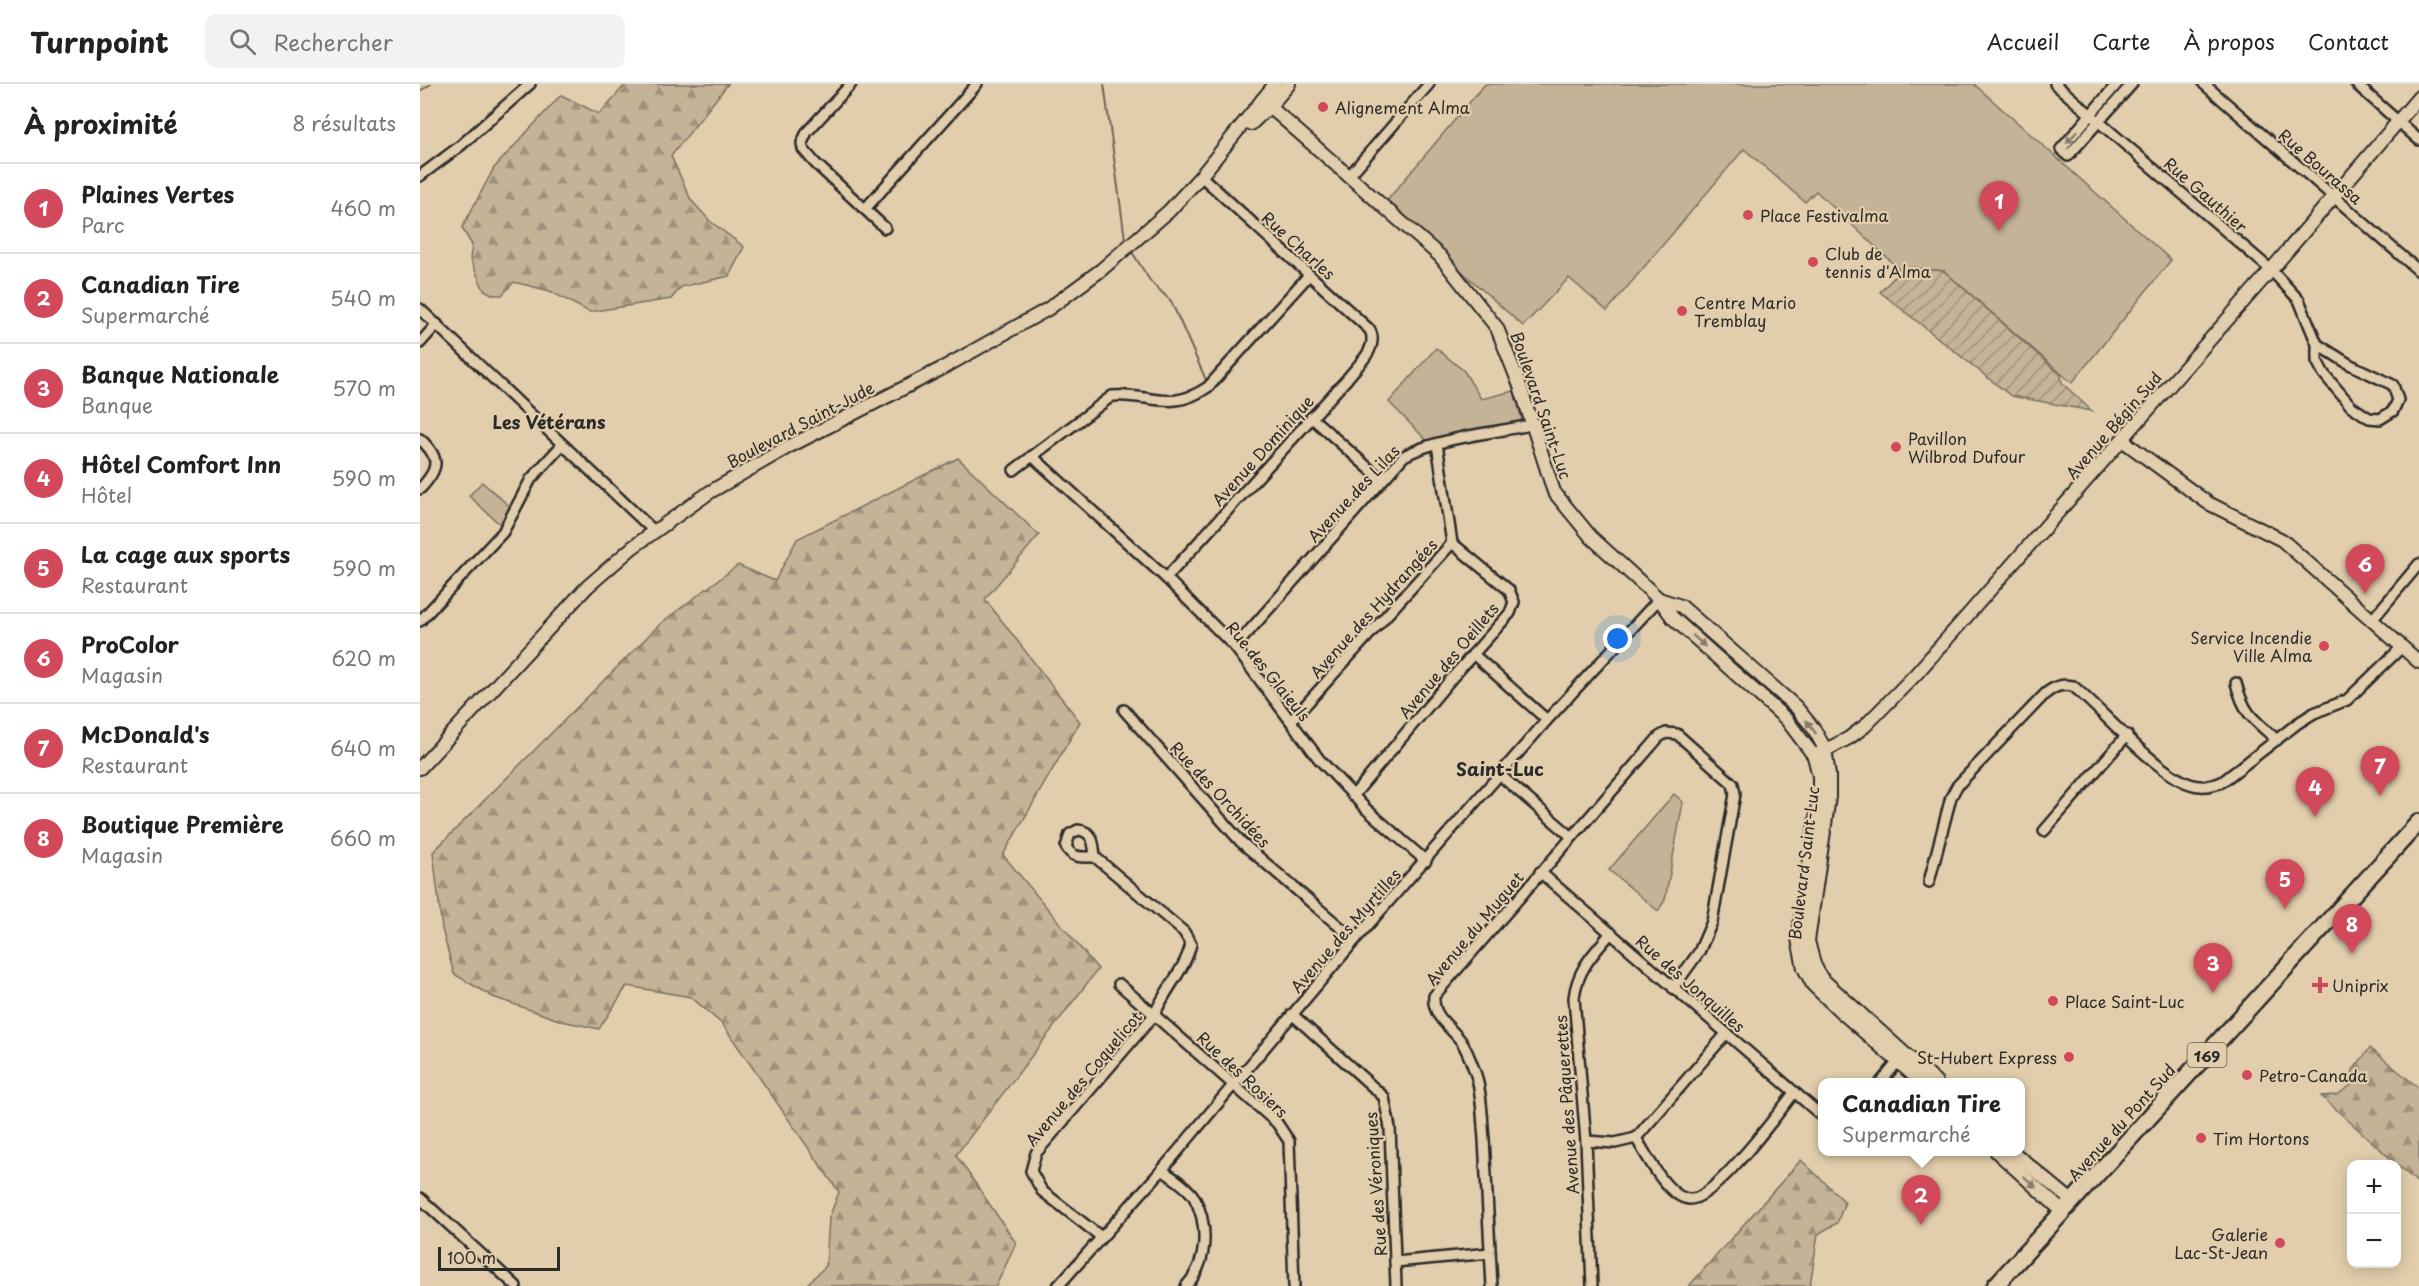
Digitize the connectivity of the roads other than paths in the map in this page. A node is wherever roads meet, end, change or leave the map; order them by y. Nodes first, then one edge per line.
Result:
1 (530, 84) edge
2 (852, 84) edge
3 (977, 84) edge
4 (1275, 84) edge
5 (1289, 84) edge
6 (1429, 84) edge
7 (2055, 84) edge
8 (2117, 84) edge
9 (2133, 84) edge
10 (2204, 84) edge
11 (2356, 84) edge
12 (2419, 97) edge
13 (1266, 103) junction
14 (2091, 116) junction
15 (2100, 122) junction
16 (2398, 122) junction
17 (2419, 140) edge
18 (420, 176) edge
19 (1201, 176) junction
20 (1349, 176) junction
21 (2334, 197) junction
22 (865, 209) junction
23 (885, 228) dead end
24 (2271, 270) junction
25 (2419, 271) edge
26 (1309, 275) junction
27 (420, 309) edge
28 (437, 324) junction
29 (1374, 338) joint
30 (420, 343) edge
31 (2317, 344) junction
32 (1311, 417) junction
33 (1531, 425) junction
34 (420, 439) edge
35 (2122, 440) junction
36 (1437, 444) junction
37 (562, 445) junction
38 (1032, 456) junction
39 (1014, 470) dead end
40 (1382, 480) junction
41 (420, 489) edge
42 (655, 532) junction
43 (1452, 543) junction
44 (2419, 564) edge
45 (1166, 578) junction
46 (1659, 599) junction
47 (2372, 620) junction
48 (420, 621) edge
49 (1235, 647) junction
50 (2402, 648) junction
51 (1473, 654) junction
52 (2419, 662) edge
53 (2236, 682) dead end
54 (1124, 710) dead end
55 (1547, 720) junction
56 (1291, 721) junction
57 (2127, 735) junction
58 (2277, 740) junction
59 (1820, 752) junction
60 (420, 768) edge
61 (1500, 775) junction
62 (1353, 796) junction
63 (2419, 822) edge
64 (2044, 831) dead end
65 (2419, 835) edge
66 (1572, 837) junction
67 (1095, 857) dead end
68 (1426, 861) junction
69 (1540, 872) junction
70 (1929, 882) dead end
71 (1611, 933) junction
72 (1355, 940) junction
73 (1119, 984) dead end
74 (1673, 988) junction
75 (1155, 1014) junction
76 (1292, 1014) junction
77 (1726, 1034) junction
78 (1901, 1058) junction
79 (1885, 1078) edge
80 (1917, 1078) edge
81 (1929, 1078) edge
82 (1233, 1083) junction
83 (1794, 1093) junction
84 (1818, 1113) edge
85 (1636, 1138) junction
86 (1586, 1141) junction
87 (2002, 1156) edge
88 (2017, 1156) edge
89 (1162, 1170) junction
90 (420, 1198) edge
91 (2068, 1207) junction
92 (1100, 1236) junction
93 (1490, 1253) junction
94 (1395, 1262) junction
95 (516, 1286) edge
96 (1058, 1286) edge
97 (1186, 1286) edge
98 (1294, 1286) edge
99 (1396, 1286) edge
100 (1492, 1286) edge
101 (1592, 1286) edge
102 (1995, 1286) edge
103 (2005, 1286) edge

1 - 18 street
2 - 22 street
3 - 22 street
4 - 13 street, Boulevard Saint-Jude
5 - 13 street, Boulevard Saint-Jude
6 - 20 street
7 - 14 street, Rue Gauthier
8 - 14 street
9 - 15 street
10 - 21 street, Rue Bourassa
11 - 16 street
12 - 16 street, Avenue Bégin Sud
13 - 19 street, Boulevard Saint-Jude
13 - 20 street, Boulevard Saint-Luc
14 - 15 street, Rue Gauthier
14 -> 15 street
15 - 24 street, Rue Gauthier
16 - 17 street
16 - 21 street, Avenue Bégin Sud
19 - 26 street, Rue Charles
19 - 42 street, Boulevard Saint-Jude
20 - 33 street, Boulevard Saint-Luc
21 - 24 street, Avenue Bégin Sud
21 - 25 street, Rue Bourassa
22 - 23 street
24 - 31 street, Rue Gauthier
24 - 35 street, Avenue Bégin Sud
26 - 29 street, Rue Charles
26 - 38 street
27 - 28 street
28 - 30 street
28 - 37 street
29 - 32 street, Avenue Dominique
31 - 31 street, Rue Gauthier
32 - 40 street
32 - 45 street, Avenue Dominique
33 - 36 street, Avenue des Lilas
33 - 46 street, Boulevard Saint-Luc
34 - 41 street
35 - 47 street
35 - 59 street, Avenue Bégin Sud
36 - 40 street, Avenue des Lilas
36 - 43 street
37 - 42 street
37 - 48 street
38 - 39 street
38 - 45 street, Rue des Glaieuls
40 - 49 street, Avenue des Lilas
42 - 60 street, Boulevard Saint-Jude
43 - 51 street, Avenue des Oeillets
43 - 56 street, Avenue des Hydrangées
44 - 47 street
45 - 49 street, Rue des Glaieuls
46 - 55 street, Avenue des Myrtilles
46 - 59 street, Boulevard Saint-Luc
47 - 50 street
49 - 56 street, Rue des Glaieuls
50 - 52 street
50 - 58 street
51 - 55 street
51 - 62 street, Avenue des Oeillets
53 - 58 street
54 - 72 street, Rue des Orchidées
55 - 61 street, Avenue des Myrtilles
56 - 62 street, Rue des Glaieuls
57 - 58 street
57 - 64 street
57 - 70 street
59 - 78 street, Boulevard Saint-Luc
61 - 66 street
61 - 68 street, Avenue des Myrtilles
62 - 68 street, Rue des Glaieuls
63 - 91 main road, Avenue du Pont Sud / 169
65 - 103 main road, Avenue du Pont Sud / 169
66 - 69 street, Avenue du Muguet
66 - 74 street, Avenue du Muguet
67 - 75 street, Avenue des Coquelicot
68 - 72 street, Avenue des Myrtilles
69 - 71 street, Rue des Jonquilles
69 - 93 street, Avenue du Muguet
71 - 74 street, Rue des Jonquilles
71 - 86 street, Avenue des Pâquerettes
72 - 76 street, Avenue des Myrtilles
73 - 75 street, Rue des Rosiers
74 - 77 street, Rue des Jonquilles
75 - 82 street, Rue des Rosiers
75 - 92 street, Avenue des Coquelicot
76 - 82 street, Avenue des Myrtilles
76 - 94 street, Rue des Véroniques
77 - 83 street, Rue des Jonquilles
77 - 85 street
78 - 79 street
78 - 80 street, Boulevard Saint-Luc
78 - 81 street, Boulevard Saint-Luc
82 - 89 street, Avenue des Myrtilles
82 - 98 street, Rue des Rosiers
83 - 84 street, Rue des Jonquilles
83 - 85 street
85 - 86 street
86 - 101 street, Avenue des Pâquerettes
87 -> 91 street
88 - 91 street
89 - 92 street, Avenue des Myrtilles
89 - 97 street
90 - 95 street
91 - 102 main road, Avenue du Pont Sud / 169
92 - 96 street, Avenue des Myrtilles
93 - 94 street
93 - 100 street, Avenue du Muguet
94 - 99 street, Rue des Véroniques

